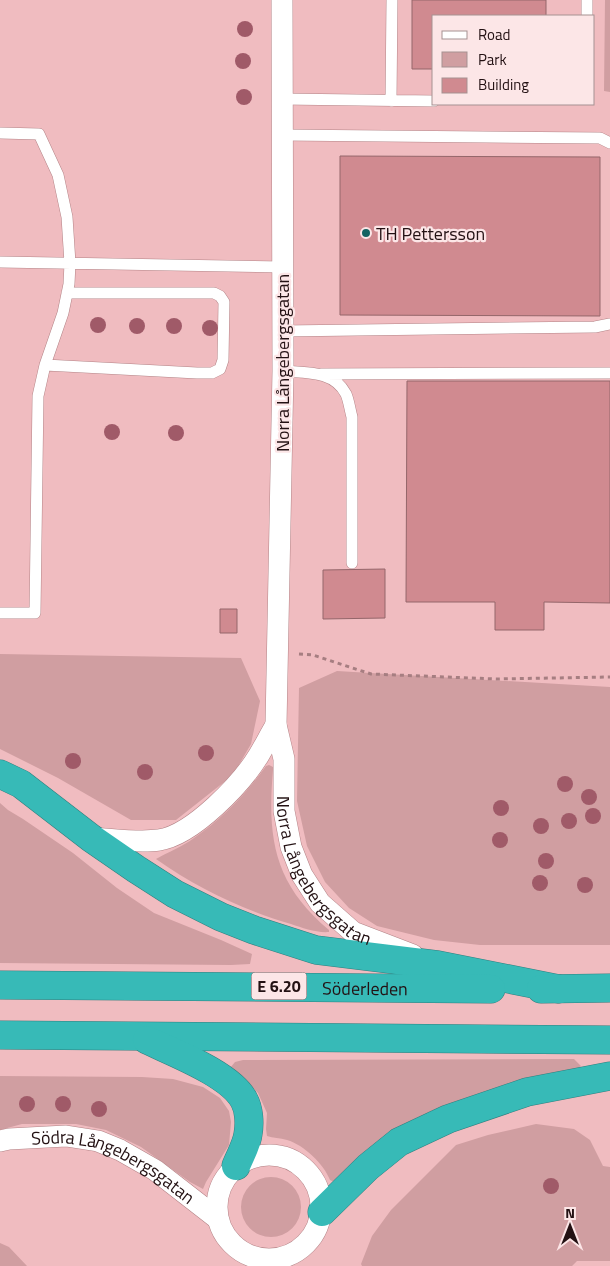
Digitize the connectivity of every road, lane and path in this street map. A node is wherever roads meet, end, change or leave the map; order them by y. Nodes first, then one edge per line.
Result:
1 (282, 0) edge
2 (392, 0) edge
3 (587, 0) edge
4 (587, 15) edge
5 (282, 99) junction
6 (391, 101) junction
7 (432, 101) edge
8 (0, 134) edge
9 (282, 135) junction
10 (610, 143) edge
11 (0, 262) edge
12 (70, 263) junction
13 (282, 267) junction
14 (67, 293) junction
15 (610, 324) edge
16 (283, 331) junction
17 (45, 364) junction
18 (283, 371) junction
19 (610, 373) edge
20 (321, 374) junction
21 (352, 562) dead end
22 (0, 613) edge
23 (278, 653) junction
24 (610, 676) edge
25 (276, 725) junction
26 (0, 774) edge
27 (91, 838) junction
28 (438, 965) junction
29 (0, 984) edge
30 (610, 988) edge
31 (559, 990) junction
32 (0, 1035) edge
33 (142, 1037) junction
34 (610, 1040) edge
35 (610, 1076) edge
36 (0, 1142) edge
37 (236, 1166) junction
38 (218, 1219) junction
39 (318, 1224) junction
40 (232, 1244) junction
41 (243, 1266) edge
42 (304, 1266) edge

1 - 5 street, Norra Långebergsgatan
2 - 6 lane
3 - 4 lane
5 - 6 lane
5 - 9 street, Norra Långebergsgatan
6 - 7 lane
8 - 12 lane
9 - 10 lane
9 - 13 street, Norra Långebergsgatan
11 - 12 lane
12 - 13 lane
12 - 14 lane
13 - 16 street, Norra Långebergsgatan
14 - 17 lane
14 - 17 lane
15 - 16 lane
16 - 18 street, Norra Långebergsgatan
17 - 22 lane
18 - 20 lane
18 - 23 street, Norra Långebergsgatan
19 - 20 lane
20 - 21 lane
23 - 24 path
23 - 25 street, Norra Långebergsgatan
25 - 27 street, Norra Långebergsgatan
25 - 28 street, Norra Långebergsgatan
26 - 27 highway
27 - 28 highway
28 - 31 highway
29 - 31 highway, Söderleden / E 6.20
30 - 31 highway, Söderleden / E 6.20
32 - 33 highway
33 - 34 highway
33 - 37 highway
35 - 39 highway
36 - 38 street, Södra Långebergsgatan
37 - 38 street
37 - 39 street
38 - 40 street
39 - 40 street
39 - 42 street
40 - 41 street

